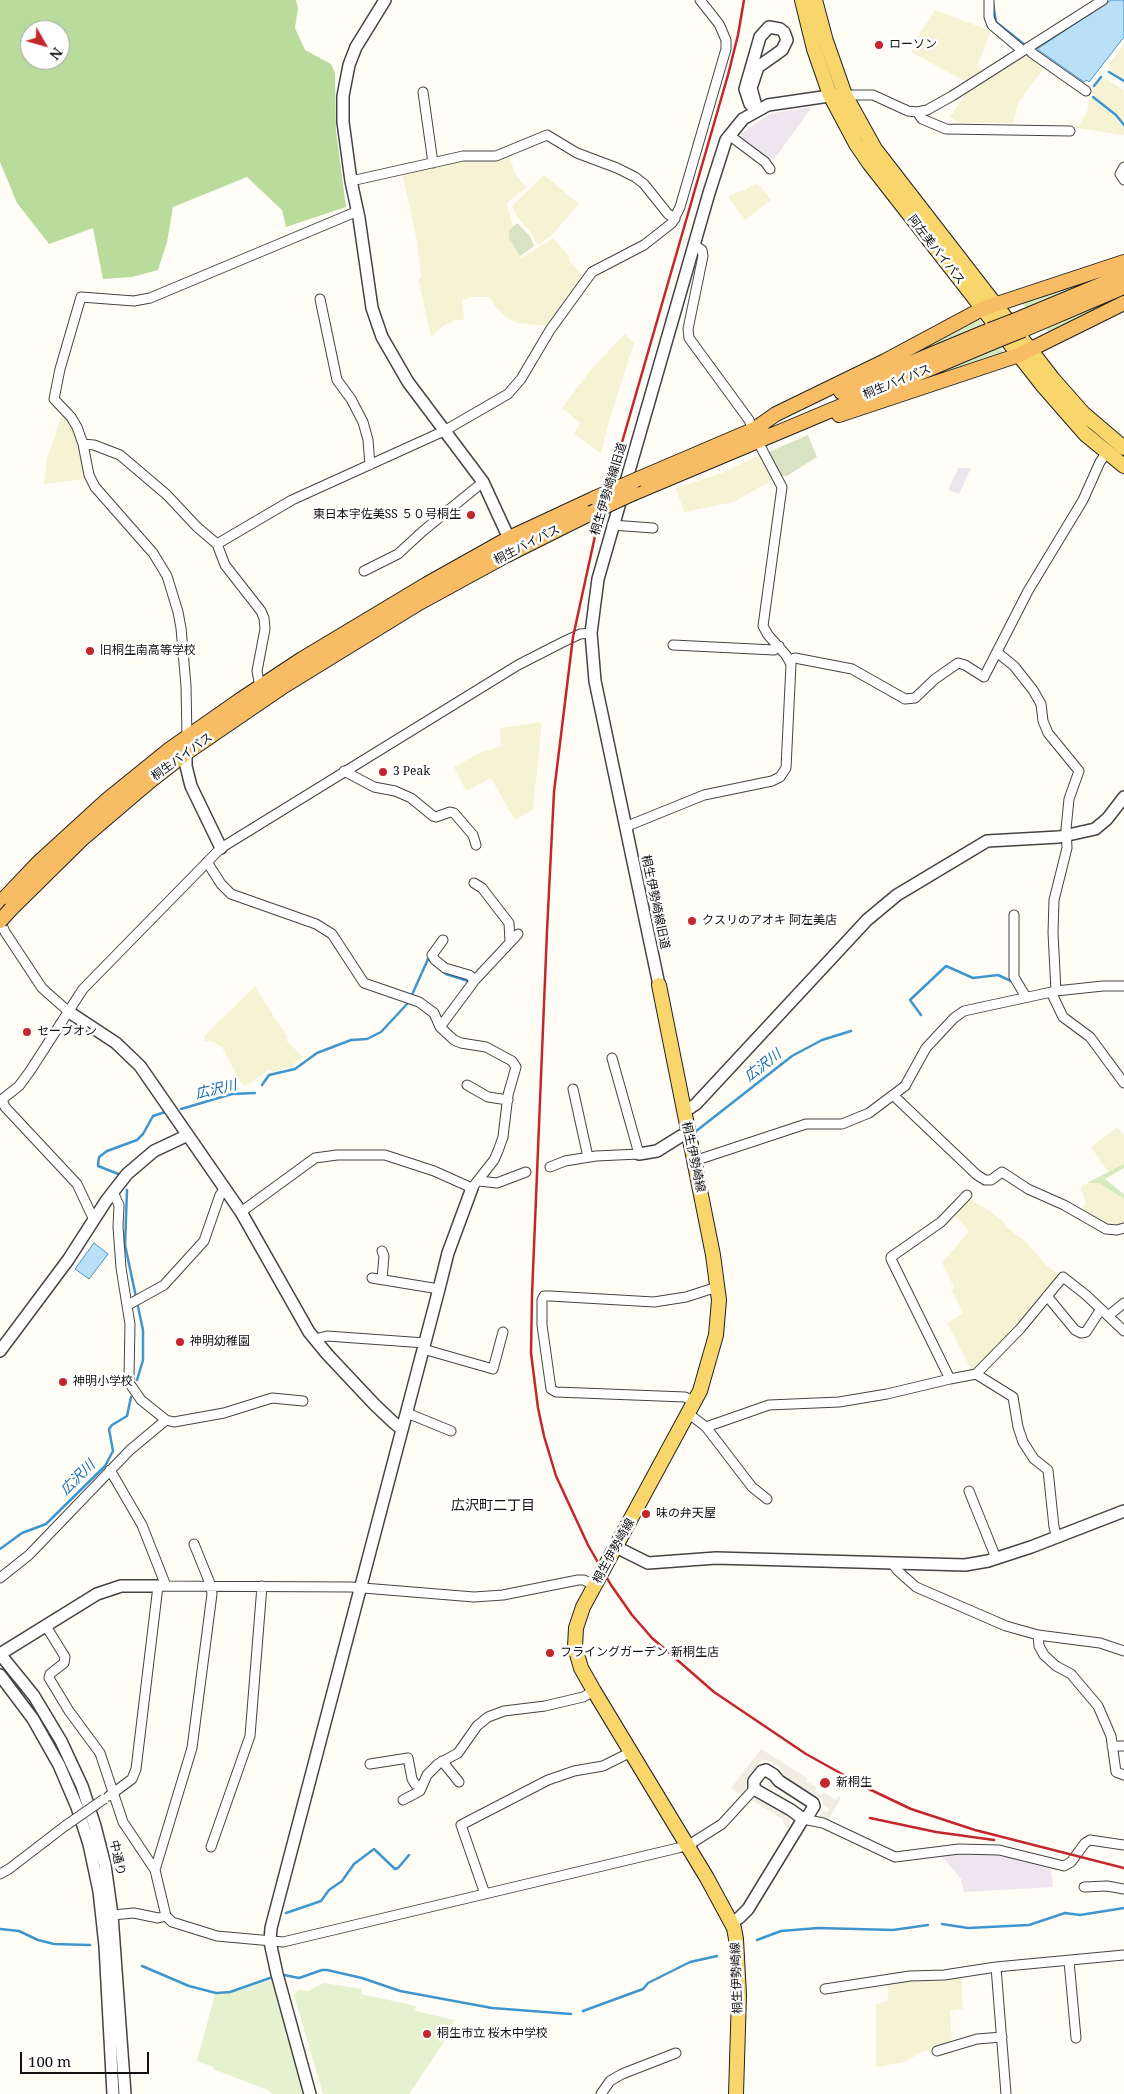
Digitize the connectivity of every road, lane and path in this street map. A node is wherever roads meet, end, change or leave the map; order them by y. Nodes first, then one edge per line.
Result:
1 (385, 0) edge
2 (700, 0) edge
3 (802, 0) edge
4 (815, 0) edge
5 (989, 0) edge
6 (1104, 0) edge
7 (1025, 50) junction
8 (1086, 91) dead end
9 (423, 92) dead end
10 (845, 94) junction
11 (830, 95) junction
12 (757, 110) junction
13 (917, 112) junction
14 (1070, 131) dead end
15 (729, 135) junction
16 (433, 163) junction
17 (1124, 167) edge
18 (770, 169) dead end
19 (1124, 180) edge
20 (350, 181) junction
21 (358, 211) junction
22 (674, 219) junction
23 (694, 245) junction
24 (1124, 262) edge
25 (1124, 275) edge
26 (1124, 287) edge
27 (320, 299) dead end
28 (1124, 303) edge
29 (988, 307) junction
30 (1019, 325) junction
31 (1024, 353) junction
32 (444, 431) junction
33 (755, 435) junction
34 (83, 444) junction
35 (1124, 448) edge
36 (1107, 452) junction
37 (370, 465) junction
38 (1124, 466) edge
39 (483, 482) junction
40 (612, 525) junction
41 (653, 528) dead end
42 (217, 544) junction
43 (512, 545) junction
44 (364, 571) dead end
45 (591, 633) junction
46 (673, 645) dead end
47 (779, 646) junction
48 (998, 653) junction
49 (789, 660) junction
50 (260, 687) junction
51 (188, 737) junction
52 (186, 754) junction
53 (344, 771) junction
54 (1124, 797) edge
55 (625, 827) junction
56 (1067, 836) junction
57 (476, 845) dead end
58 (221, 848) junction
59 (207, 862) junction
60 (474, 883) dead end
61 (6, 903) edge
62 (1014, 915) dead end
63 (0, 921) edge
64 (518, 934) dead end
65 (442, 940) dead end
66 (510, 942) junction
67 (475, 980) junction
68 (659, 985) joint
69 (1124, 986) edge
70 (1053, 991) junction
71 (1026, 997) junction
72 (69, 1012) junction
73 (440, 1027) junction
74 (612, 1058) dead end
75 (1124, 1083) edge
76 (467, 1085) dead end
77 (573, 1089) dead end
78 (894, 1096) junction
79 (508, 1100) junction
80 (1, 1101) edge
81 (684, 1112) junction
82 (688, 1134) junction
83 (188, 1135) junction
84 (639, 1154) junction
85 (588, 1157) junction
86 (694, 1161) junction
87 (550, 1167) dead end
88 (526, 1172) dead end
89 (475, 1185) junction
90 (225, 1188) junction
91 (113, 1192) junction
92 (967, 1195) dead end
93 (241, 1212) junction
94 (94, 1220) junction
95 (1124, 1228) edge
96 (382, 1251) dead end
97 (372, 1278) dead end
98 (382, 1279) junction
99 (717, 1287) junction
100 (438, 1289) junction
101 (1047, 1296) junction
102 (131, 1303) junction
103 (1124, 1303) edge
104 (1101, 1309) junction
105 (1108, 1316) junction
106 (1124, 1331) edge
107 (504, 1332) dead end
108 (315, 1339) junction
109 (424, 1346) junction
110 (0, 1351) edge
111 (976, 1374) junction
112 (950, 1378) junction
113 (302, 1401) dead end
114 (692, 1408) junction
115 (407, 1413) junction
116 (166, 1420) junction
117 (706, 1427) junction
118 (402, 1429) junction
119 (452, 1431) dead end
120 (110, 1470) junction
121 (969, 1491) dead end
122 (767, 1499) dead end
123 (1124, 1511) edge
124 (1057, 1538) junction
125 (194, 1544) dead end
126 (616, 1547) junction
127 (996, 1558) junction
128 (892, 1563) junction
129 (0, 1578) edge
130 (162, 1586) junction
131 (211, 1586) junction
132 (262, 1586) junction
133 (594, 1586) junction
134 (360, 1588) junction
135 (46, 1626) junction
136 (1038, 1635) junction
137 (1124, 1651) edge
138 (0, 1654) edge
139 (0, 1675) edge
140 (594, 1691) junction
141 (1112, 1746) junction
142 (1124, 1746) edge
143 (631, 1752) junction
144 (442, 1761) junction
145 (370, 1764) dead end
146 (1124, 1775) edge
147 (459, 1782) dead end
148 (421, 1787) junction
149 (754, 1789) junction
150 (113, 1794) junction
151 (403, 1800) dead end
152 (803, 1819) junction
153 (1124, 1845) edge
154 (687, 1846) junction
155 (211, 1847) dead end
156 (155, 1870) junction
157 (0, 1874) edge
158 (1084, 1888) dead end
159 (1124, 1889) edge
160 (485, 1894) junction
161 (112, 1915) junction
162 (166, 1916) junction
163 (732, 1922) junction
164 (270, 1942) junction
165 (1124, 1955) edge
166 (1069, 1961) junction
167 (996, 1967) junction
168 (825, 1989) dead end
169 (1002, 2037) junction
170 (1076, 2038) dead end
171 (937, 2051) dead end
172 (676, 2053) dead end
173 (113, 2094) edge
174 (125, 2094) edge
175 (310, 2094) edge
176 (601, 2094) edge
177 (736, 2094) edge
178 (1006, 2094) edge

1 - 20 street
2 - 22 street
3 - 11 main road, 阿左美バイパス
4 - 10 main road, 阿左美バイパス
5 - 7 street
6 - 7 street
7 - 8 street
7 - 13 street
9 - 16 street
10 - 11 street, 桐生伊勢崎線旧道
10 - 13 street
10 - 29 main road, 阿左美バイパス
11 - 12 street, 桐生伊勢崎線旧道
11 - 29 main road, 阿左美バイパス
12 - 12 street
12 - 15 street, 桐生伊勢崎線旧道
13 - 14 street
15 - 18 street
15 - 23 street, 桐生伊勢崎線旧道
16 - 20 street
16 - 22 street
17 - 19 street
20 - 21 street
21 - 32 street
21 - 34 street
22 - 32 street
23 - 33 street
23 - 40 street, 桐生伊勢崎線旧道
24 - 29 highway
25 - 30 highway, 桐生バイパス
26 - 30 highway, 桐生バイパス
27 - 37 street
28 - 31 highway
29 - 31 main road, 阿左美バイパス
29 - 33 highway
30 - 33 highway, 桐生バイパス, bridge
31 - 33 highway
31 - 35 main road, 阿左美バイパス
31 - 36 main road, 阿左美バイパス
32 - 37 street
32 - 39 street
33 - 43 highway, 桐生バイパス, bridge
33 - 43 highway, 桐生バイパス, bridge
33 - 47 street
34 - 42 street
34 - 51 street
36 - 38 main road, 阿左美バイパス
36 - 48 street
37 - 42 street
39 - 43 street
39 - 44 street
40 - 41 street
40 - 45 street, 桐生伊勢崎線旧道
42 - 50 street
43 - 50 highway, 桐生バイパス
43 - 52 highway, 桐生バイパス
45 - 53 street
45 - 55 street, 桐生伊勢崎線旧道
46 - 47 street
47 - 49 street
48 - 49 street
48 - 56 street
49 - 55 street
50 - 51 highway, 桐生バイパス
51 - 52 street
51 - 61 highway, 桐生バイパス
52 - 58 street
52 - 61 highway, 桐生バイパス
53 - 57 street
53 - 58 street
54 - 56 street
55 - 68 street, 桐生伊勢崎線旧道
56 - 70 street
56 - 81 street
58 - 59 street
59 - 72 street
59 - 73 street
60 - 66 street
61 - 63 highway, 桐生バイパス, bridge
62 - 71 street
63 - 72 street
64 - 66 street
65 - 67 street
66 - 67 street
67 - 73 street
68 - 81 main road, 桐生伊勢崎線
69 - 70 street
70 - 71 street
70 - 75 street
71 - 78 street
72 - 80 street
72 - 83 street
73 - 79 street
74 - 84 street
76 - 79 street
77 - 85 street
78 - 86 street
78 - 95 street
79 - 89 street
80 - 94 street
81 - 82 main road, 桐生伊勢崎線
82 - 84 street
82 - 86 main road, 桐生伊勢崎線
83 - 90 street
83 - 91 street
84 - 85 street
85 - 87 street
86 - 99 main road, 桐生伊勢崎線
88 - 89 street
89 - 93 street
89 - 100 street
90 - 93 street
90 - 102 street
91 - 94 street
91 - 102 street
92 - 112 street
93 - 108 street
94 - 110 street
96 - 98 street
97 - 98 street
98 - 100 street
99 - 114 main road, 桐生伊勢崎線
99 - 114 street
100 - 109 street
101 - 104 street
101 - 104 street
101 - 111 street
102 - 116 street
103 - 105 street
104 - 105 street
105 - 106 street
107 - 109 street
108 - 109 street
108 - 118 street
109 - 115 street
111 - 112 street
111 - 124 street
112 - 117 street
113 - 116 street
114 - 117 street
114 - 126 main road, 桐生伊勢崎線
115 - 118 street
115 - 119 street
116 - 120 street
117 - 122 street
118 - 134 street
120 - 129 street
120 - 130 street
121 - 127 street
123 - 124 street
124 - 127 street
125 - 131 street
126 - 128 street
126 - 133 main road, 桐生伊勢崎線
127 - 128 street
128 - 136 street
130 - 131 street
130 - 135 street
130 - 150 street
131 - 132 street
131 - 156 street
132 - 134 street
132 - 155 street
133 - 134 street
133 - 140 main road, 桐生伊勢崎線
134 - 164 street
135 - 138 street
135 - 150 street
136 - 137 street
136 - 141 street
138 - 161 street, 中通り
139 - 173 street, 中通り
140 - 143 main road, 桐生伊勢崎線
140 - 144 street
141 - 142 street
141 - 146 street
143 - 154 main road, 桐生伊勢崎線
143 - 160 street
144 - 147 street
144 - 148 street
145 - 148 street
148 - 151 street
149 - 152 street
149 - 152 street
149 - 154 street
150 - 156 street
150 - 157 street, bridge
152 - 153 street
152 - 163 street
154 - 160 street
154 - 163 main road, 桐生伊勢崎線
156 - 162 street
158 - 159 street
160 - 164 street
161 - 162 street
161 - 174 street, 中通り
162 - 164 street
163 - 177 main road, 桐生伊勢崎線
164 - 175 street
165 - 166 street
166 - 167 street
166 - 170 street
167 - 168 street
167 - 169 street
169 - 171 street
169 - 178 street
172 - 176 street

